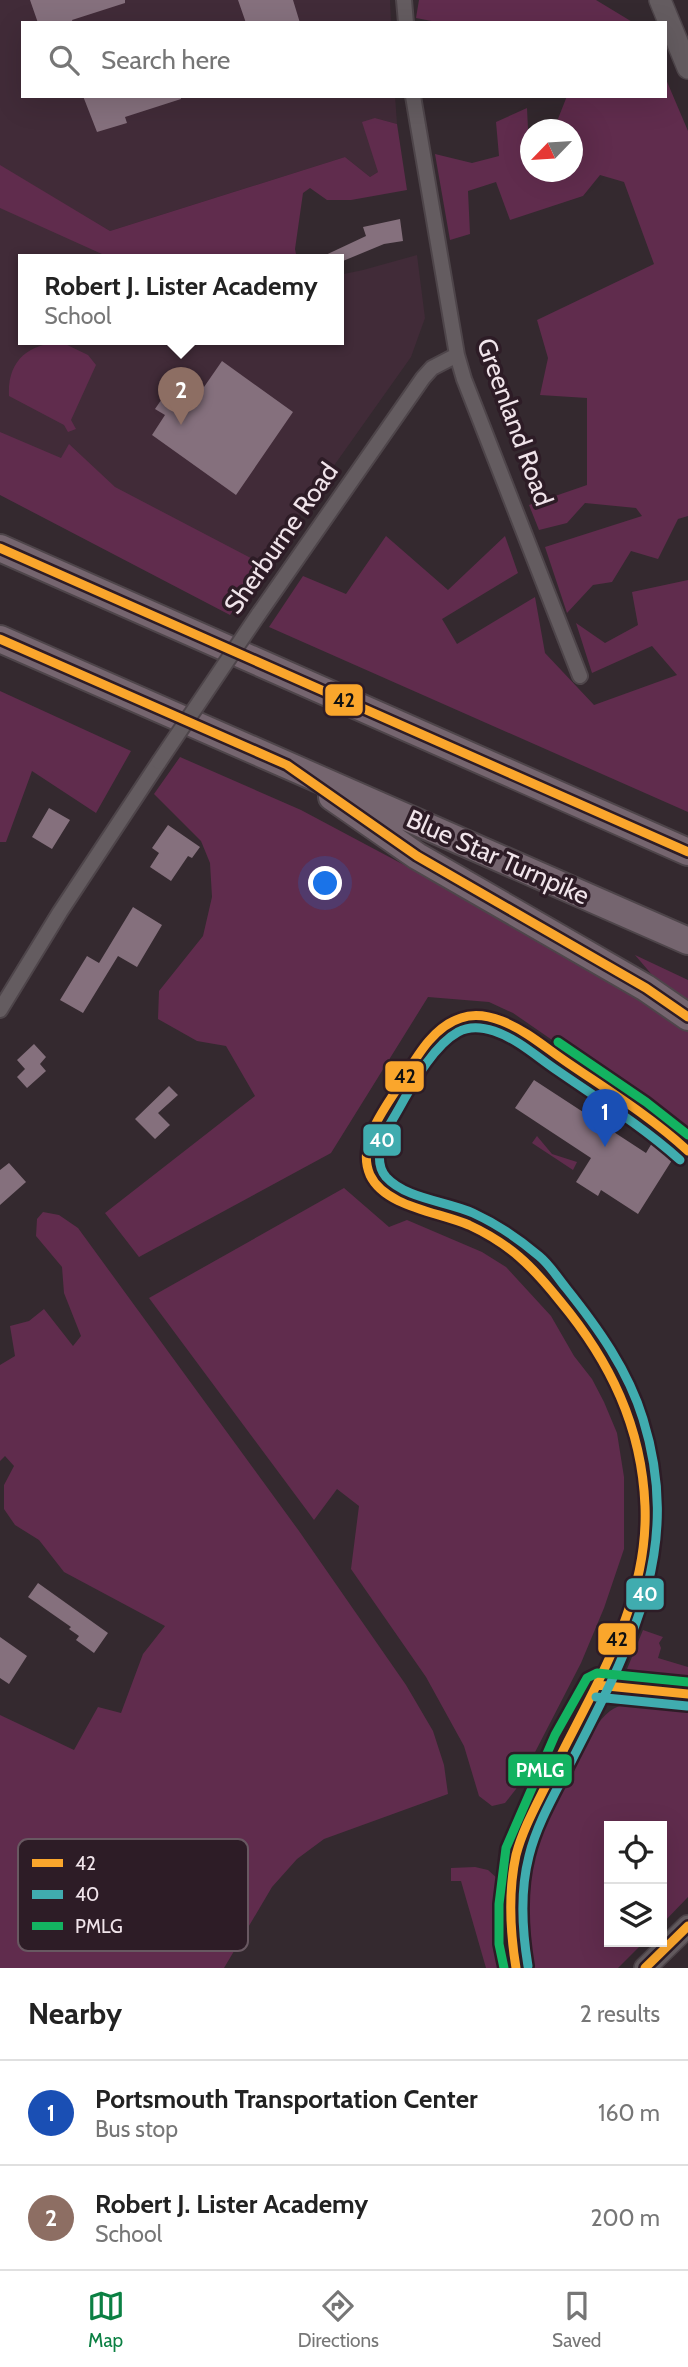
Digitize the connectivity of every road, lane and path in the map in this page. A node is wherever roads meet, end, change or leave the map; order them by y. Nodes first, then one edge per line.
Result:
1 (404, 0) edge
2 (660, 0) edge
3 (406, 21) edge
4 (688, 68) edge
5 (413, 98) edge
6 (457, 355) junction
7 (0, 551) edge
8 (0, 639) edge
9 (580, 676) dead end
10 (287, 765) junction
11 (688, 852) edge
12 (688, 941) edge
13 (0, 1010) edge
14 (688, 1017) edge
15 (688, 1926) edge
16 (645, 1968) edge

1 - 3 street
2 - 4 main road
5 - 6 street, Greenland Road
6 - 9 street, Greenland Road
6 - 13 street, Sherburne Road, bridge
7 - 11 highway
8 - 10 highway, Blue Star Turnpike
10 - 12 highway, Blue Star Turnpike
10 - 14 highway
15 - 16 main road

